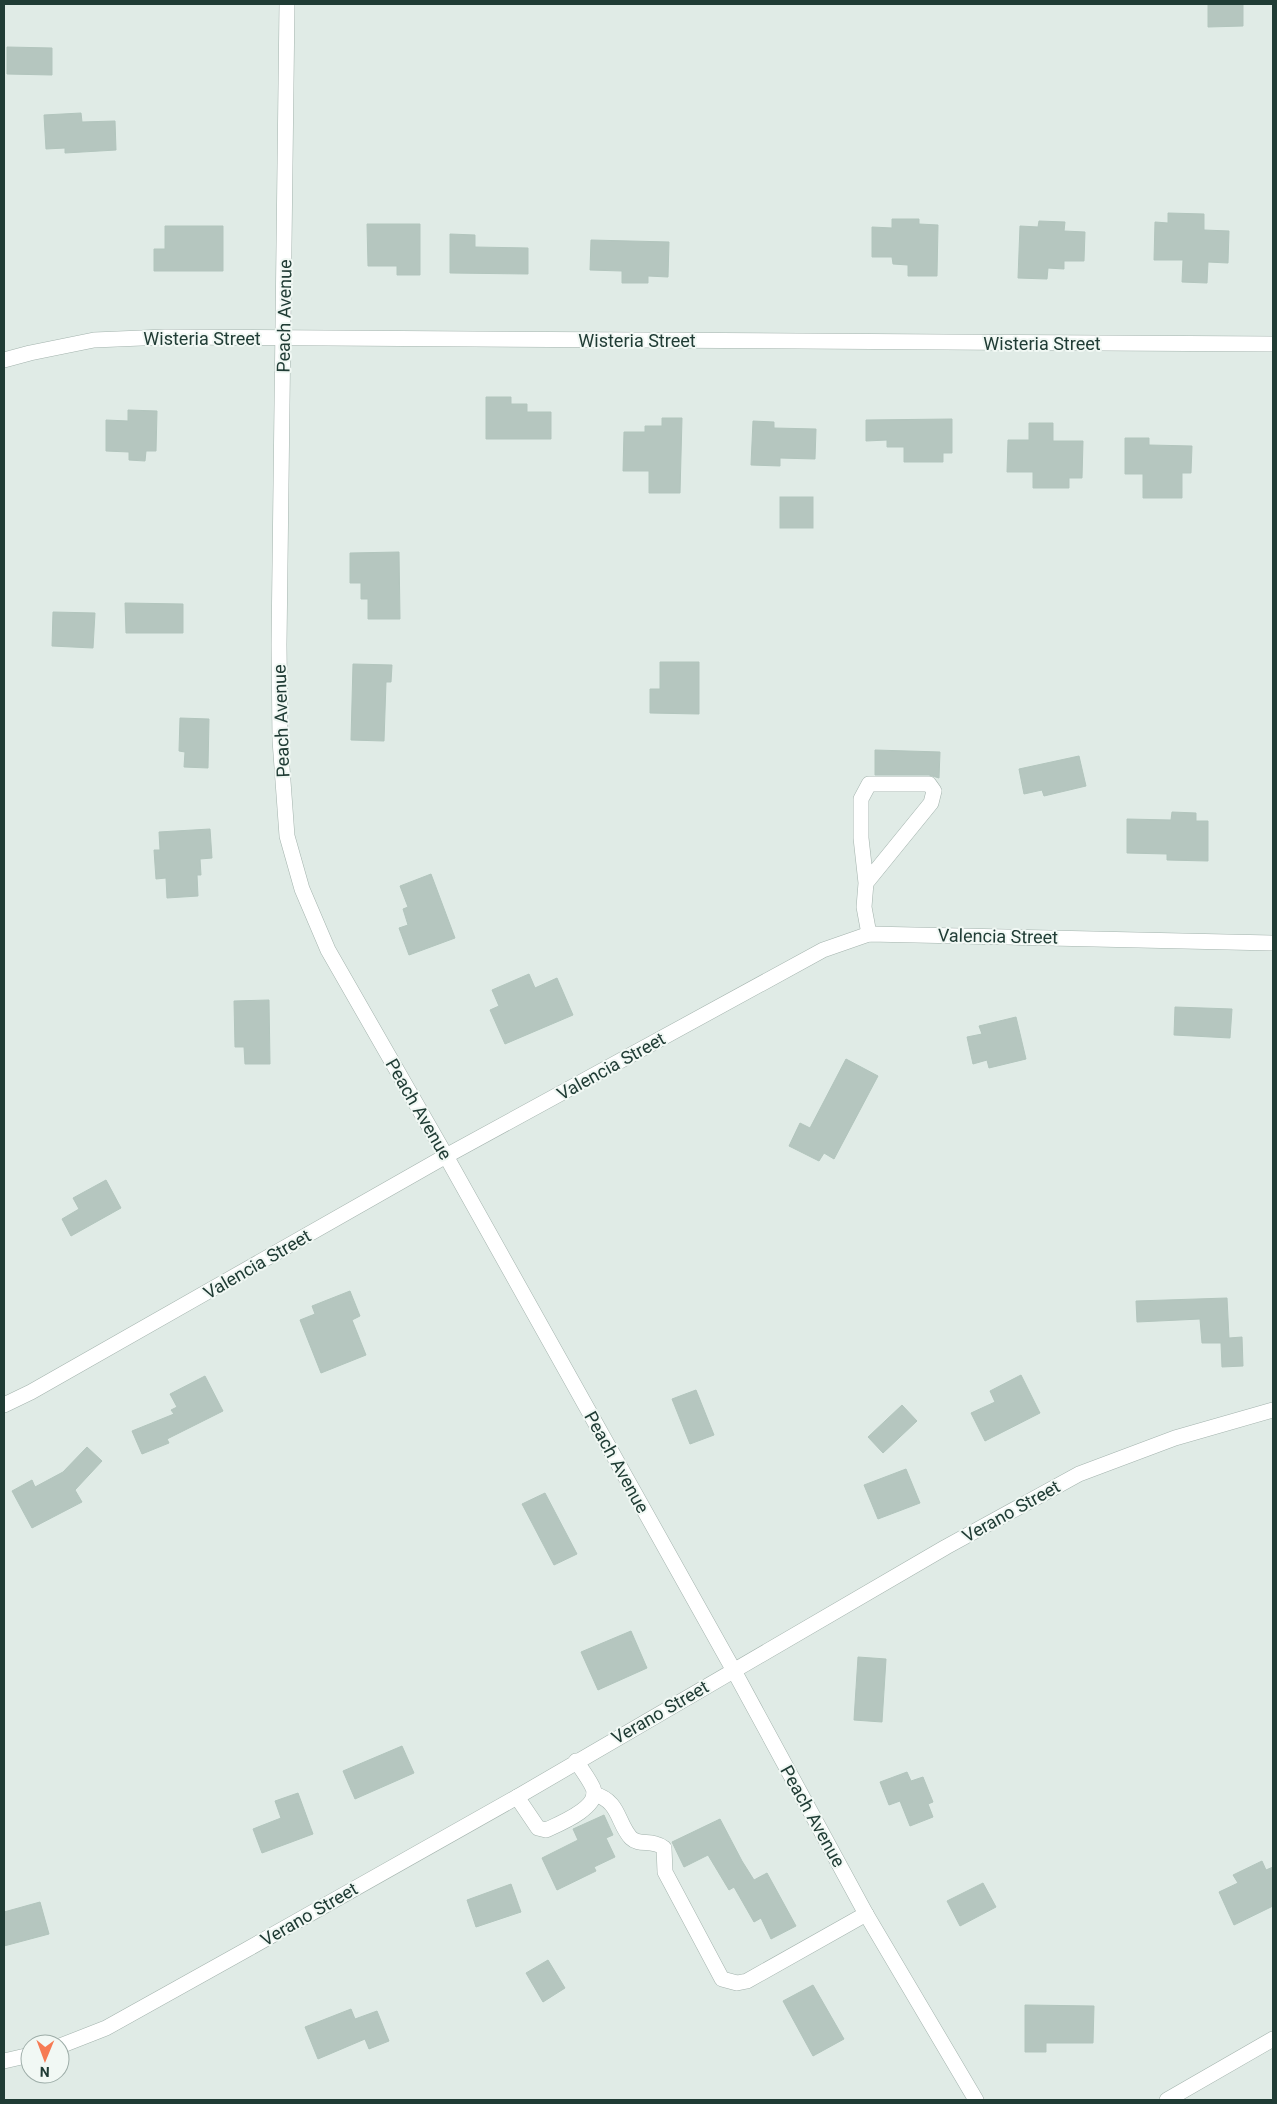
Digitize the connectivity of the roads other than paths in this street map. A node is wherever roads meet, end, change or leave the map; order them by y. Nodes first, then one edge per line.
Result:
1 (287, 4) edge
2 (284, 338) junction
3 (1273, 344) edge
4 (4, 360) edge
5 (866, 883) junction
6 (869, 934) junction
7 (1273, 942) edge
8 (446, 1156) junction
9 (4, 1405) edge
10 (1273, 1410) edge
11 (733, 1669) junction
12 (576, 1761) junction
13 (594, 1794) junction
14 (517, 1797) junction
15 (866, 1914) junction
16 (1273, 2039) edge
17 (70, 2042) edge
18 (20, 2057) edge
19 (4, 2061) edge
20 (976, 2100) edge
21 (1167, 2100) edge

1 - 2 street, Peach Avenue
2 - 3 street, Wisteria Street
2 - 4 street, Wisteria Street
2 - 8 street, Peach Avenue
5 - 5 street
5 - 6 street
6 - 7 street, Valencia Street
6 - 8 street, Valencia Street
8 - 9 street, Valencia Street
8 - 11 street, Peach Avenue
10 - 11 street, Verano Street
11 - 12 street, Verano Street
11 - 15 street, Peach Avenue
12 - 13 street
12 - 14 street, Verano Street
13 - 14 street
13 - 15 street
14 - 17 street, Verano Street
15 - 20 street, Peach Avenue
16 - 21 street
18 - 19 street

